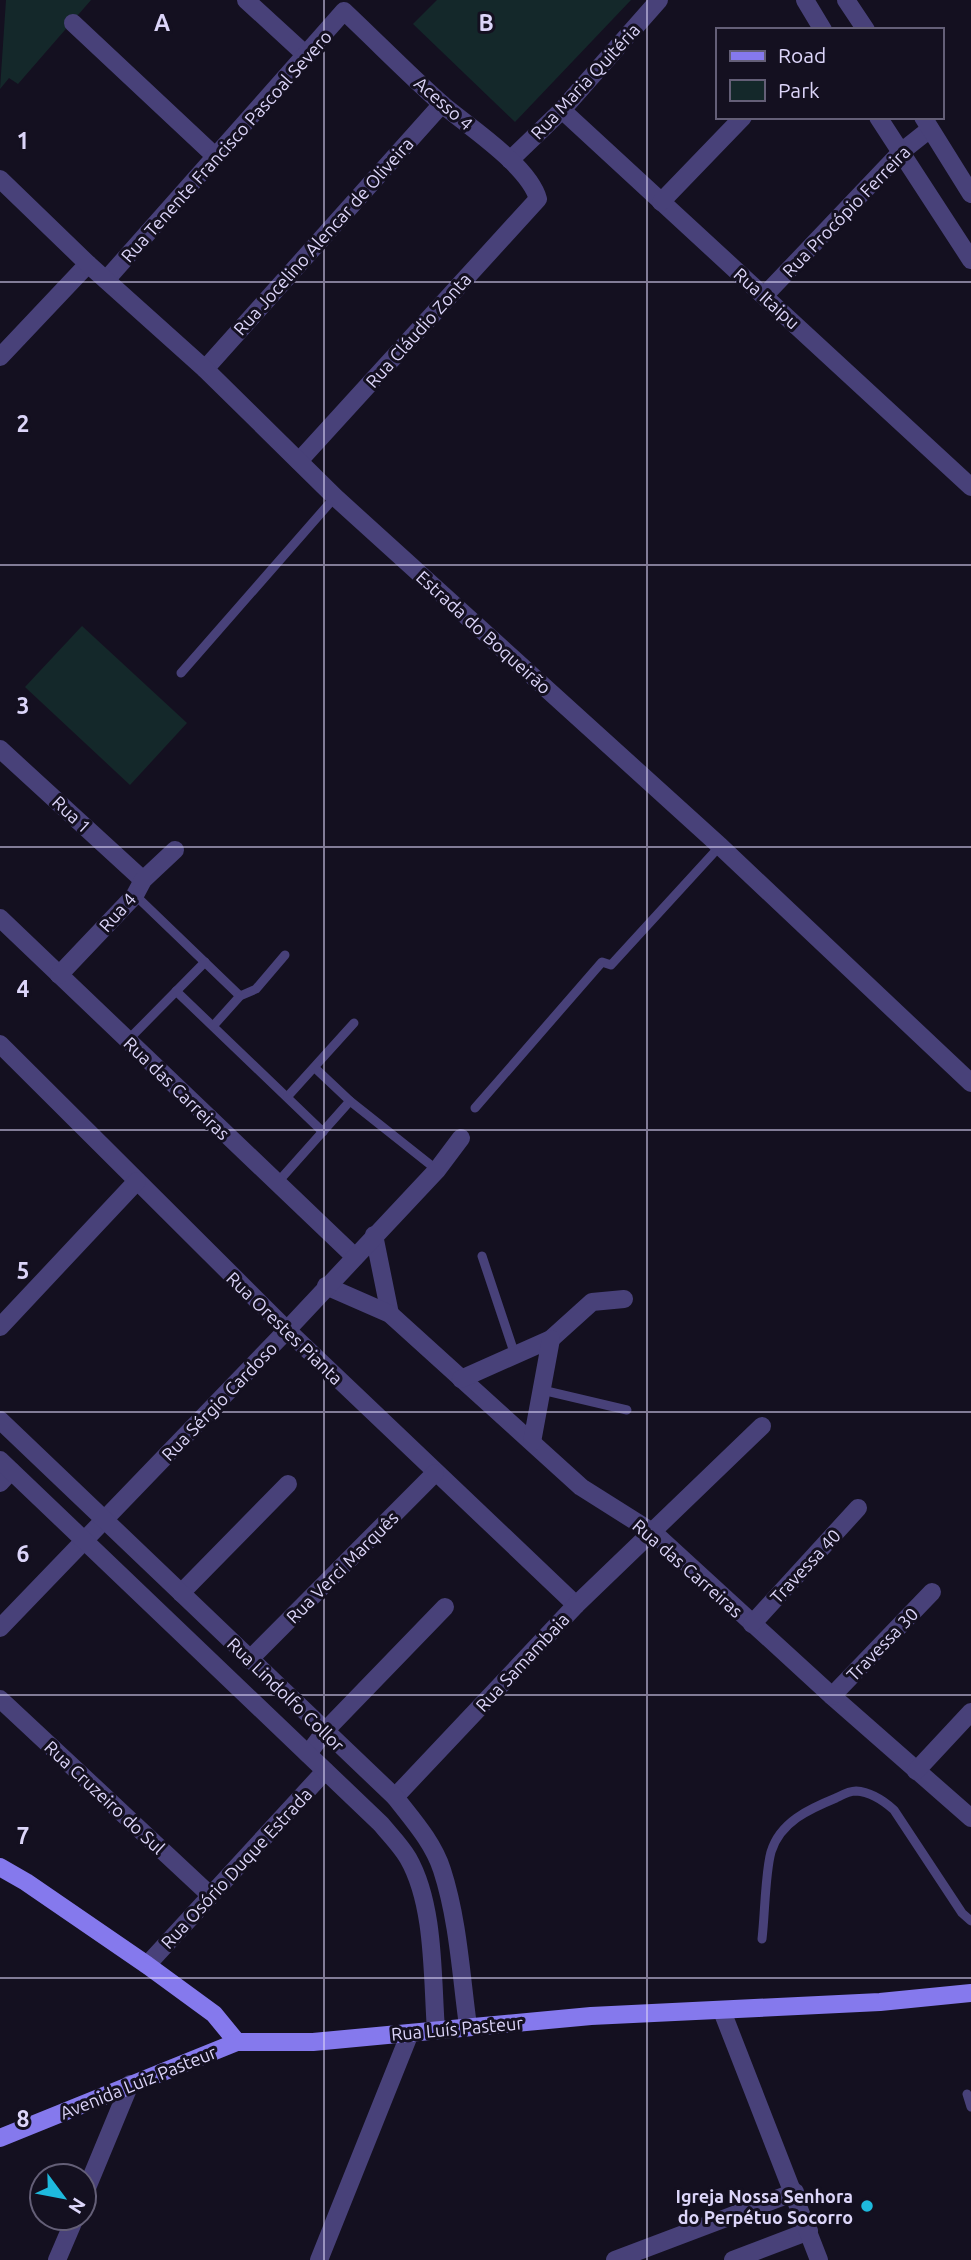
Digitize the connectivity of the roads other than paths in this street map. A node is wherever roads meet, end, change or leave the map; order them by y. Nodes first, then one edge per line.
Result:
1 (246, 0) edge
2 (659, 0) edge
3 (805, 0) edge
4 (846, 0) edge
5 (344, 11) joint
6 (72, 23) dead end
7 (822, 28) edge
8 (865, 28) edge
9 (307, 56) junction
10 (442, 104) junction
11 (562, 110) junction
12 (741, 119) edge
13 (879, 119) edge
14 (926, 123) edge
15 (901, 152) junction
16 (216, 157) junction
17 (510, 160) junction
18 (2, 184) edge
19 (971, 194) edge
20 (538, 199) joint
21 (661, 202) junction
22 (971, 260) edge
23 (88, 264) junction
24 (106, 280) junction
25 (764, 296) junction
26 (0, 357) edge
27 (205, 369) junction
28 (299, 461) junction
29 (971, 487) edge
30 (335, 497) junction
31 (181, 673) dead end
32 (0, 749) edge
33 (720, 846) junction
34 (176, 850) dead end
35 (139, 887) junction
36 (0, 918) edge
37 (285, 955) dead end
38 (205, 962) junction
39 (59, 975) junction
40 (176, 991) junction
41 (240, 996) junction
42 (354, 1023) dead end
43 (214, 1025) junction
44 (128, 1040) junction
45 (0, 1045) edge
46 (315, 1068) junction
47 (971, 1083) edge
48 (288, 1096) junction
49 (350, 1101) junction
50 (475, 1108) dead end
51 (323, 1132) junction
52 (461, 1138) dead end
53 (438, 1170) junction
54 (137, 1181) junction
55 (277, 1183) junction
56 (374, 1235) junction
57 (482, 1256) dead end
58 (355, 1257) junction
59 (326, 1286) junction
60 (624, 1299) dead end
61 (390, 1314) junction
62 (0, 1327) edge
63 (287, 1331) junction
64 (551, 1339) junction
65 (515, 1355) junction
66 (461, 1379) junction
67 (542, 1390) junction
68 (627, 1410) dead end
69 (0, 1420) edge
70 (762, 1426) dead end
71 (532, 1442) junction
72 (4, 1471) edge
73 (435, 1473) junction
74 (288, 1484) dead end
75 (858, 1508) dead end
76 (104, 1520) junction
77 (653, 1533) junction
78 (85, 1541) junction
79 (932, 1592) dead end
80 (181, 1593) junction
81 (576, 1605) junction
82 (445, 1607) dead end
83 (752, 1624) junction
84 (0, 1628) edge
85 (249, 1660) junction
86 (832, 1696) junction
87 (0, 1699) edge
88 (971, 1712) edge
89 (325, 1731) junction
90 (307, 1754) junction
91 (325, 1771) junction
92 (916, 1771) junction
93 (395, 1797) junction
94 (971, 1818) edge
95 (0, 1867) edge
96 (210, 1895) junction
97 (971, 1921) edge
98 (762, 1938) dead end
99 (147, 1965) junction
100 (971, 1993) edge
101 (722, 2011) junction
102 (468, 2026) junction
103 (436, 2030) junction
104 (410, 2033) junction
105 (237, 2042) junction
106 (130, 2084) junction
107 (967, 2094) dead end
108 (971, 2107) edge
109 (0, 2138) edge
110 (98, 2162) edge
111 (795, 2192) junction
112 (809, 2231) junction
113 (69, 2232) edge
114 (649, 2254) edge
115 (57, 2260) edge
116 (319, 2260) edge
117 (615, 2260) edge
118 (733, 2260) edge
119 (820, 2260) edge

1 - 9 street
2 - 11 street, Rua Maria Quitéria
3 - 7 street
4 - 8 street
5 - 9 street, Rua Tenente Francisco Pascoal Severo
5 - 10 street, Acesso 4
6 - 16 street
9 - 16 street, Rua Tenente Francisco Pascoal Severo
10 - 17 street, Acesso 4
10 - 27 street, Rua Jocelino Alencar de Oliveira
11 - 17 street, Rua Maria Quitéria
11 - 21 street, Rua Itaipu
12 - 21 street
13 - 15 street
14 - 15 street, Rua Procópio Ferreira
14 - 19 street
15 - 22 street
15 - 25 street, Rua Procópio Ferreira
16 - 24 street, Rua Tenente Francisco Pascoal Severo
17 - 20 street, Acesso 4
18 - 23 street, Estrada do Boqueirão
20 - 28 street, Rua Cláudio Zonta
21 - 25 street, Rua Itaipu
23 - 24 street, Estrada do Boqueirão
23 - 26 street
24 - 27 street, Estrada do Boqueirão
25 - 29 street, Rua Itaipu
27 - 28 street, Estrada do Boqueirão
28 - 30 street, Estrada do Boqueirão
30 - 31 lane
30 - 33 street, Estrada do Boqueirão
32 - 35 street, Rua 1
33 - 47 street, Estrada do Boqueirão
33 - 50 lane
34 - 35 street, Rua 4
35 - 38 lane
35 - 39 street, Rua 4
36 - 39 street, Rua das Carreiras
37 - 41 lane
38 - 40 lane
38 - 41 lane
39 - 44 street, Rua das Carreiras
40 - 43 lane
40 - 44 lane
41 - 43 lane
42 - 46 lane
43 - 48 lane
44 - 55 street, Rua das Carreiras
45 - 54 street, Rua Orestes Pianta
46 - 48 lane
46 - 49 lane
48 - 51 lane
49 - 51 lane
49 - 53 lane
51 - 55 lane
52 - 53 street, Rua Sérgio Cardoso
53 - 56 street, Rua Sérgio Cardoso
54 - 62 street
54 - 63 street, Rua Orestes Pianta
55 - 58 street, Rua das Carreiras
56 - 58 street, Rua Sérgio Cardoso
56 - 61 street
57 - 65 lane
58 - 59 street, Rua Sérgio Cardoso
59 - 61 street, Rua das Carreiras
59 - 63 street, Rua Sérgio Cardoso
60 - 64 street
61 - 66 street, Rua das Carreiras
63 - 73 street, Rua Orestes Pianta
63 - 76 street, Rua Sérgio Cardoso
64 - 65 street
64 - 67 street
65 - 66 street
66 - 71 street, Rua das Carreiras
67 - 68 lane
67 - 71 street
69 - 76 street, Rua Lindolfo Collor
70 - 77 street, Rua Samambaia
71 - 77 street, Rua das Carreiras
72 - 78 street, Rua Lindolfo Collor
73 - 81 street, Rua Orestes Pianta
73 - 85 street, Rua Verci Marquês
74 - 80 street
75 - 83 street, Travessa 40
76 - 78 street, Rua Sérgio Cardoso
76 - 80 street, Rua Lindolfo Collor
77 - 81 street, Rua Samambaia
77 - 83 street, Rua das Carreiras
78 - 84 street, Rua Sérgio Cardoso
78 - 90 street, Rua Lindolfo Collor
79 - 86 street, Travessa 30
80 - 85 street, Rua Lindolfo Collor
81 - 93 street, Rua Samambaia
82 - 89 street
83 - 86 street, Rua das Carreiras
85 - 89 street, Rua Lindolfo Collor
86 - 92 street, Rua das Carreiras
87 - 96 street, Rua Cruzeiro do Sul
88 - 92 street
89 - 90 street
89 - 93 street, Rua Lindolfo Collor
90 - 91 street, Rua Lindolfo Collor
91 - 96 street, Rua Osório Duque Estrada
91 - 103 street, Rua Lindolfo Collor
92 - 94 street, Rua das Carreiras
93 - 102 street, Rua Lindolfo Collor
95 - 99 main road
96 - 99 street, Rua Osório Duque Estrada
97 - 98 lane
99 - 105 main road
100 - 101 main road, Rua Luís Pasteur
101 - 102 main road, Rua Luís Pasteur
101 - 111 street
102 - 103 main road, Rua Luís Pasteur
103 - 104 main road, Rua Luís Pasteur
104 - 105 main road, Rua Luís Pasteur
104 - 116 street
105 - 106 main road, Avenida Luiz Pasteur
106 - 109 main road, Avenida Luiz Pasteur
106 - 110 street
107 - 108 lane
111 - 112 street
111 - 114 street
112 - 118 street
112 - 119 street
113 - 115 street
114 - 117 street

